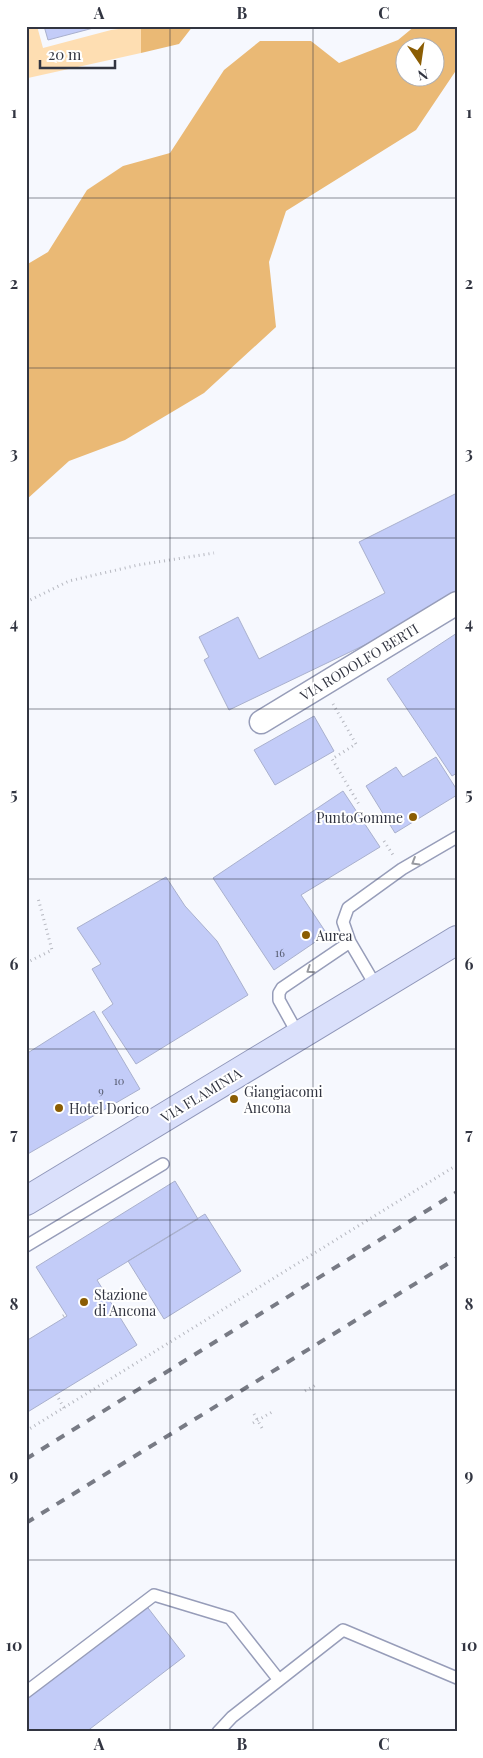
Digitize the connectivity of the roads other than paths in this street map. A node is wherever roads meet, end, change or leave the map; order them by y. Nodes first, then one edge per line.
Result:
1 (457, 603) edge
2 (261, 722) dead end
3 (456, 840) edge
4 (457, 940) edge
5 (350, 942) junction
6 (377, 988) junction
7 (299, 1036) junction
8 (164, 1164) dead end
9 (26, 1202) edge
10 (26, 1246) edge
11 (457, 1678) edge
12 (279, 1680) junction
13 (26, 1692) edge
14 (218, 1732) edge

1 - 2 street, VIA RODOLFO BERTI
3 -> 5 lane
4 - 6 main road, VIA FLAMINIA
5 - 6 lane
5 -> 7 lane
6 - 7 main road, VIA FLAMINIA
7 - 9 main road, VIA FLAMINIA
8 - 10 lane
11 - 12 lane
12 - 13 lane
12 - 14 lane

